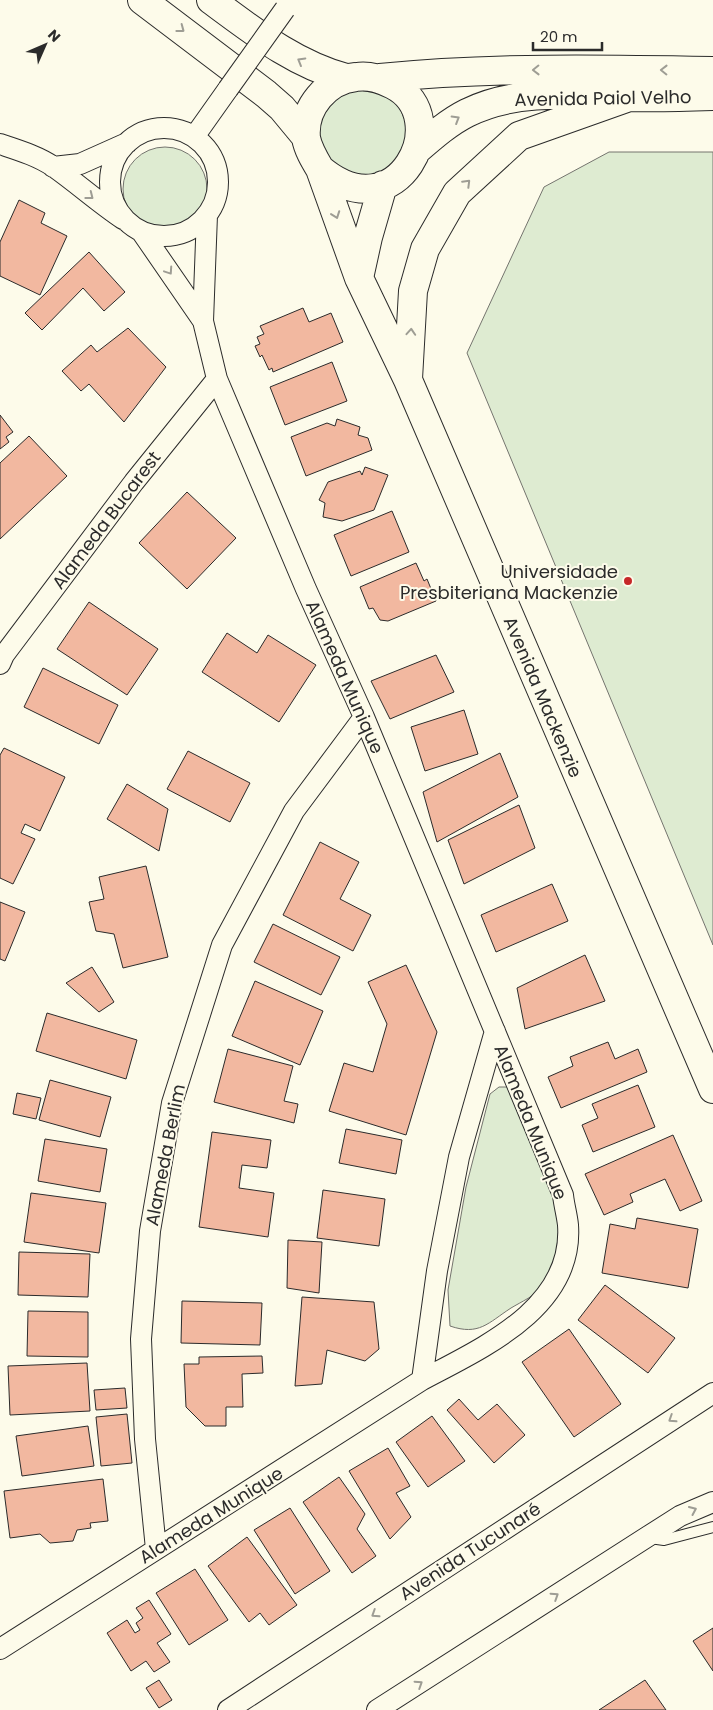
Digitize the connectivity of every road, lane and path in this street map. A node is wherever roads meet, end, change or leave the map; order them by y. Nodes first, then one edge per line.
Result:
1 (142, 0) edge
2 (211, 0) edge
3 (288, 4) edge
4 (713, 70) edge
5 (346, 78) junction
6 (380, 78) junction
7 (713, 96) edge
8 (629, 97) junction
9 (194, 137) junction
10 (306, 137) junction
11 (128, 142) junction
12 (0, 144) edge
13 (418, 149) junction
14 (53, 167) junction
15 (320, 169) junction
16 (383, 185) junction
17 (207, 216) junction
18 (135, 227) junction
19 (359, 278) junction
20 (203, 322) junction
21 (217, 380) junction
22 (408, 380) junction
23 (1, 656) edge
24 (364, 717) junction
25 (495, 1031) junction
26 (713, 1089) edge
27 (422, 1380) junction
28 (713, 1393) edge
29 (713, 1502) edge
30 (713, 1527) edge
31 (647, 1537) junction
32 (156, 1550) junction
33 (0, 1649) edge
34 (228, 1710) edge
35 (378, 1710) edge

1 -> 10 main road, Avenida Paiol Velho
5 -> 2 main road
3 - 9 street, bridge
4 -> 6 main road, Avenida Paiol Velho
5 - 6 main road
5 - 10 main road
6 - 13 main road
7 - 8 main road, Avenida Paiol Velho
13 -> 8 main road, Avenida Paiol Velho
22 -> 8 main road
9 - 11 street
9 - 17 street
10 - 15 main road, Avenida Paiol Velho
11 - 14 street
11 - 18 street
12 - 14 street
13 - 16 main road, Avenida Paiol Velho
14 -> 18 street
15 - 16 main road, Avenida Paiol Velho
15 -> 19 main road, Avenida Mackenzie
16 - 19 main road
17 - 18 street
17 - 20 street, Alameda Munique
18 -> 20 street, Alameda Munique
19 - 22 main road, Avenida Mackenzie
20 - 21 street, Alameda Munique
21 - 23 street, Alameda Bucarest
21 - 24 street, Alameda Munique
22 - 26 main road, Avenida Mackenzie
24 - 25 street, Alameda Munique
24 - 32 street, Alameda Berlim
25 - 27 street, Alameda Munique
25 - 27 street, Alameda Munique
27 - 32 street, Alameda Munique
28 -> 34 street, Avenida Tucunaré
31 -> 29 street
30 - 31 lane
35 -> 31 street
32 - 33 street, Alameda Munique

